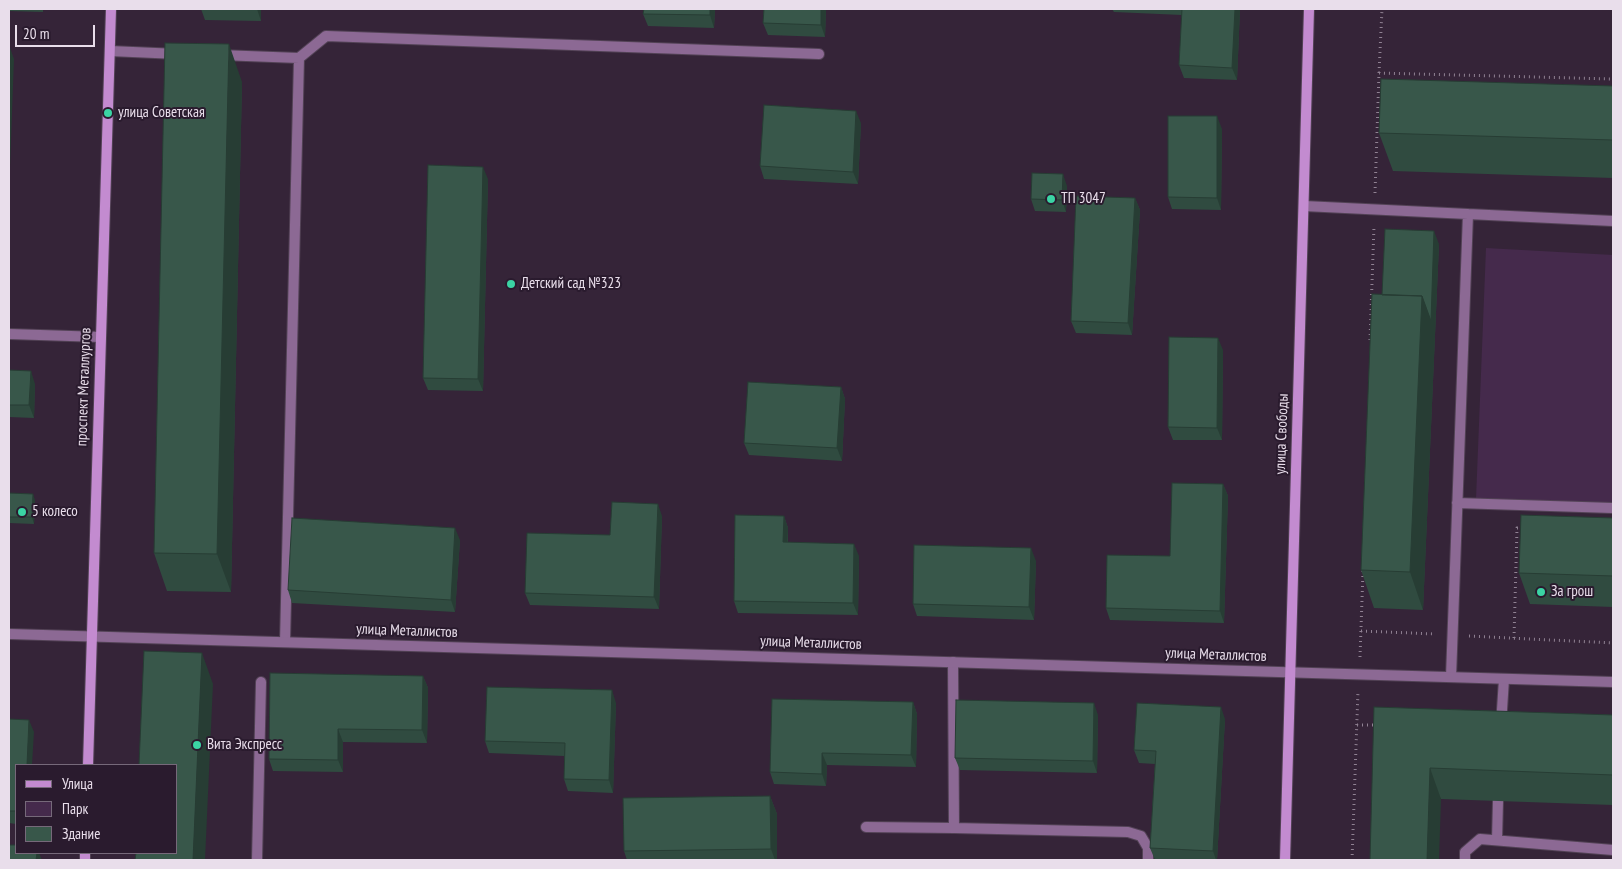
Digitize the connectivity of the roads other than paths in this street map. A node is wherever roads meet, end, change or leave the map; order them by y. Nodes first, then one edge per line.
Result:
1 (111, 9) edge
2 (1309, 9) edge
3 (110, 51) junction
4 (189, 54) edge
5 (819, 54) dead end
6 (209, 55) edge
7 (299, 58) junction
8 (1304, 206) junction
9 (1468, 214) junction
10 (1613, 221) edge
11 (9, 334) edge
12 (101, 337) junction
13 (1457, 504) junction
14 (1613, 508) edge
15 (9, 634) edge
16 (92, 636) junction
17 (285, 642) junction
18 (953, 662) junction
19 (1290, 672) junction
20 (1451, 677) junction
21 (1504, 679) junction
22 (261, 682) dead end
23 (1613, 682) edge
24 (1501, 733) edge
25 (88, 764) edge
26 (1498, 801) edge
27 (866, 826) dead end
28 (954, 828) junction
29 (1497, 840) junction
30 (1613, 850) edge
31 (257, 860) edge
32 (1148, 860) edge
33 (1285, 860) edge
34 (1464, 860) edge

1 - 3 street, проспект Металлургов
2 - 8 street, улица Свободы
3 - 4 street
3 - 12 street, проспект Металлургов
5 - 7 street
6 - 7 street
7 - 17 street
8 - 9 street
8 - 19 street, улица Свободы
9 - 10 street
9 - 13 street
11 - 12 street
12 - 16 street, проспект Металлургов
13 - 14 street
13 - 20 street
15 - 16 street, улица Металлистов
16 - 17 street, улица Металлистов
16 - 25 street, проспект Металлургов
17 - 18 street, улица Металлистов
18 - 19 street, улица Металлистов
18 - 28 street
19 - 20 street, улица Металлистов
19 - 33 street, улица Свободы
20 - 21 street, улица Металлистов
21 - 23 street, улица Металлистов
21 - 24 street
22 - 31 street
26 - 29 street
27 - 28 street
28 - 32 street
29 - 30 street
29 - 34 street

